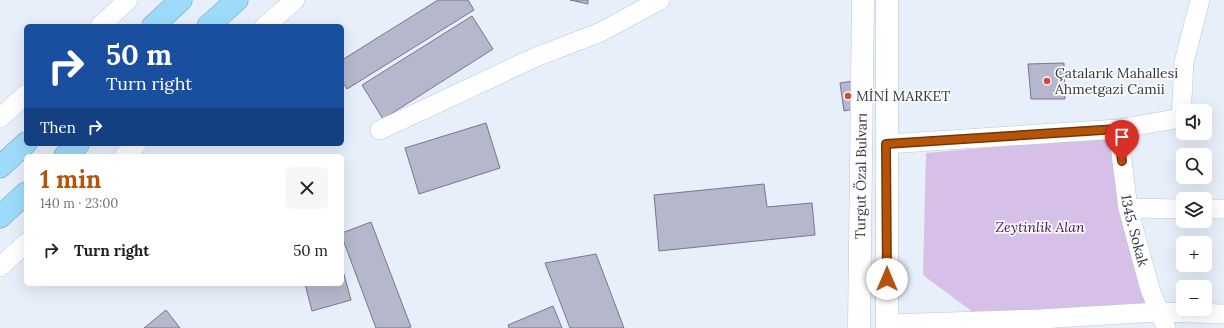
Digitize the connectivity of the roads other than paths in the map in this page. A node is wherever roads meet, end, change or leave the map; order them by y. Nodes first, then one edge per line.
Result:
1 (128, 0) edge
2 (182, 0) edge
3 (237, 0) edge
4 (295, 0) edge
5 (660, 0) edge
6 (863, 0) edge
7 (887, 0) edge
8 (1200, 0) edge
9 (102, 24) edge
10 (155, 24) edge
11 (210, 24) edge
12 (267, 24) edge
13 (24, 96) edge
14 (0, 118) edge
15 (1118, 129) junction
16 (380, 130) dead end
17 (886, 144) junction
18 (24, 145) edge
19 (76, 146) edge
20 (135, 146) edge
21 (68, 154) edge
22 (126, 154) edge
23 (0, 167) edge
24 (24, 195) edge
25 (1128, 208) junction
26 (1176, 209) edge
27 (1212, 209) edge
28 (1224, 209) edge
29 (0, 217) edge
30 (24, 245) edge
31 (0, 266) edge
32 (1224, 314) edge
33 (1162, 320) edge
34 (887, 326) edge
35 (859, 328) edge

1 - 9 street
2 - 10 highway
3 - 11 highway
4 - 12 street
5 - 16 street
6 - 35 main road, Turgut Özal Bulvarı
7 - 17 main road, Turgut Özal Bulvarı
8 - 15 street
13 - 14 street
15 - 17 street
15 - 25 street, 1345. Sokak
17 - 34 main road, Turgut Özal Bulvarı
18 - 23 highway
19 - 21 highway
20 - 22 street
24 - 29 highway
25 - 26 street
25 - 33 street, 1345. Sokak
27 - 28 street
30 - 31 street
32 - 33 street
33 - 34 street

